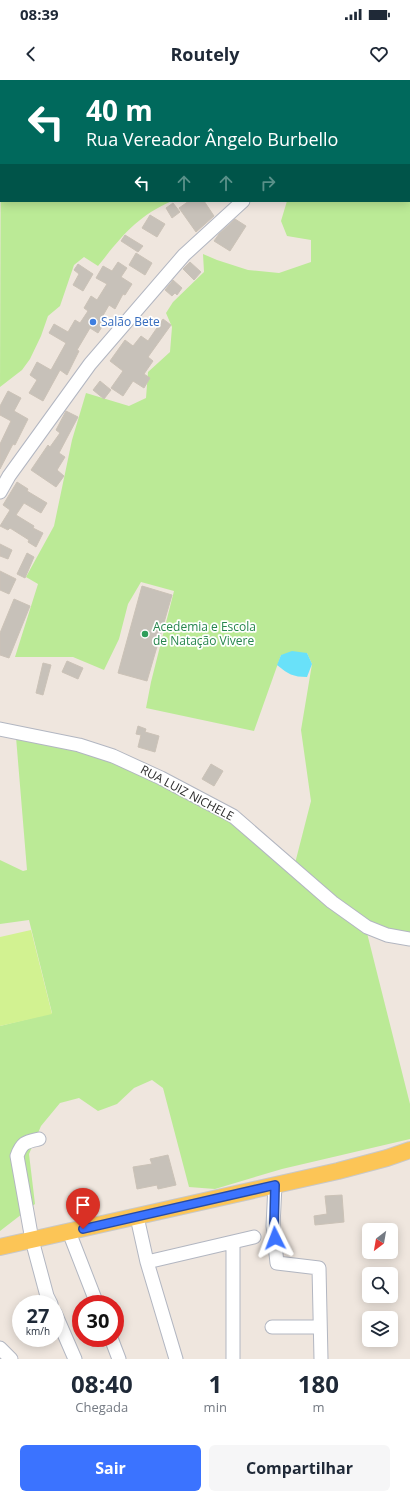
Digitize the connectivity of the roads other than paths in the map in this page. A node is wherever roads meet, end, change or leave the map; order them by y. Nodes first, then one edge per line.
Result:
1 (242, 202) edge
2 (0, 492) edge
3 (0, 729) edge
4 (410, 939) edge
5 (39, 1139) dead end
6 (410, 1150) edge
7 (275, 1185) junction
8 (137, 1217) junction
9 (69, 1232) junction
10 (254, 1237) dead end
11 (32, 1240) junction
12 (233, 1242) junction
13 (0, 1247) edge
14 (147, 1262) junction
15 (47, 1295) edge
16 (94, 1295) edge
17 (272, 1327) dead end
18 (320, 1327) junction
19 (64, 1334) edge
20 (114, 1347) edge
21 (0, 1348) edge
22 (11, 1359) edge
23 (75, 1359) edge
24 (119, 1359) edge
25 (176, 1359) edge
26 (233, 1359) edge
27 (321, 1359) edge

1 - 2 street
3 - 4 street, RUA LUIZ NICHELE
5 - 11 street
6 - 7 main road
7 - 8 main road
7 - 18 street
8 - 9 main road
8 - 14 street
9 - 11 main road
9 - 16 street
10 - 12 street
11 - 13 main road
11 - 15 street
12 - 14 street
12 - 26 street
14 - 25 street
17 - 18 street
18 - 27 street
19 - 23 street
20 - 24 street
21 - 22 street

